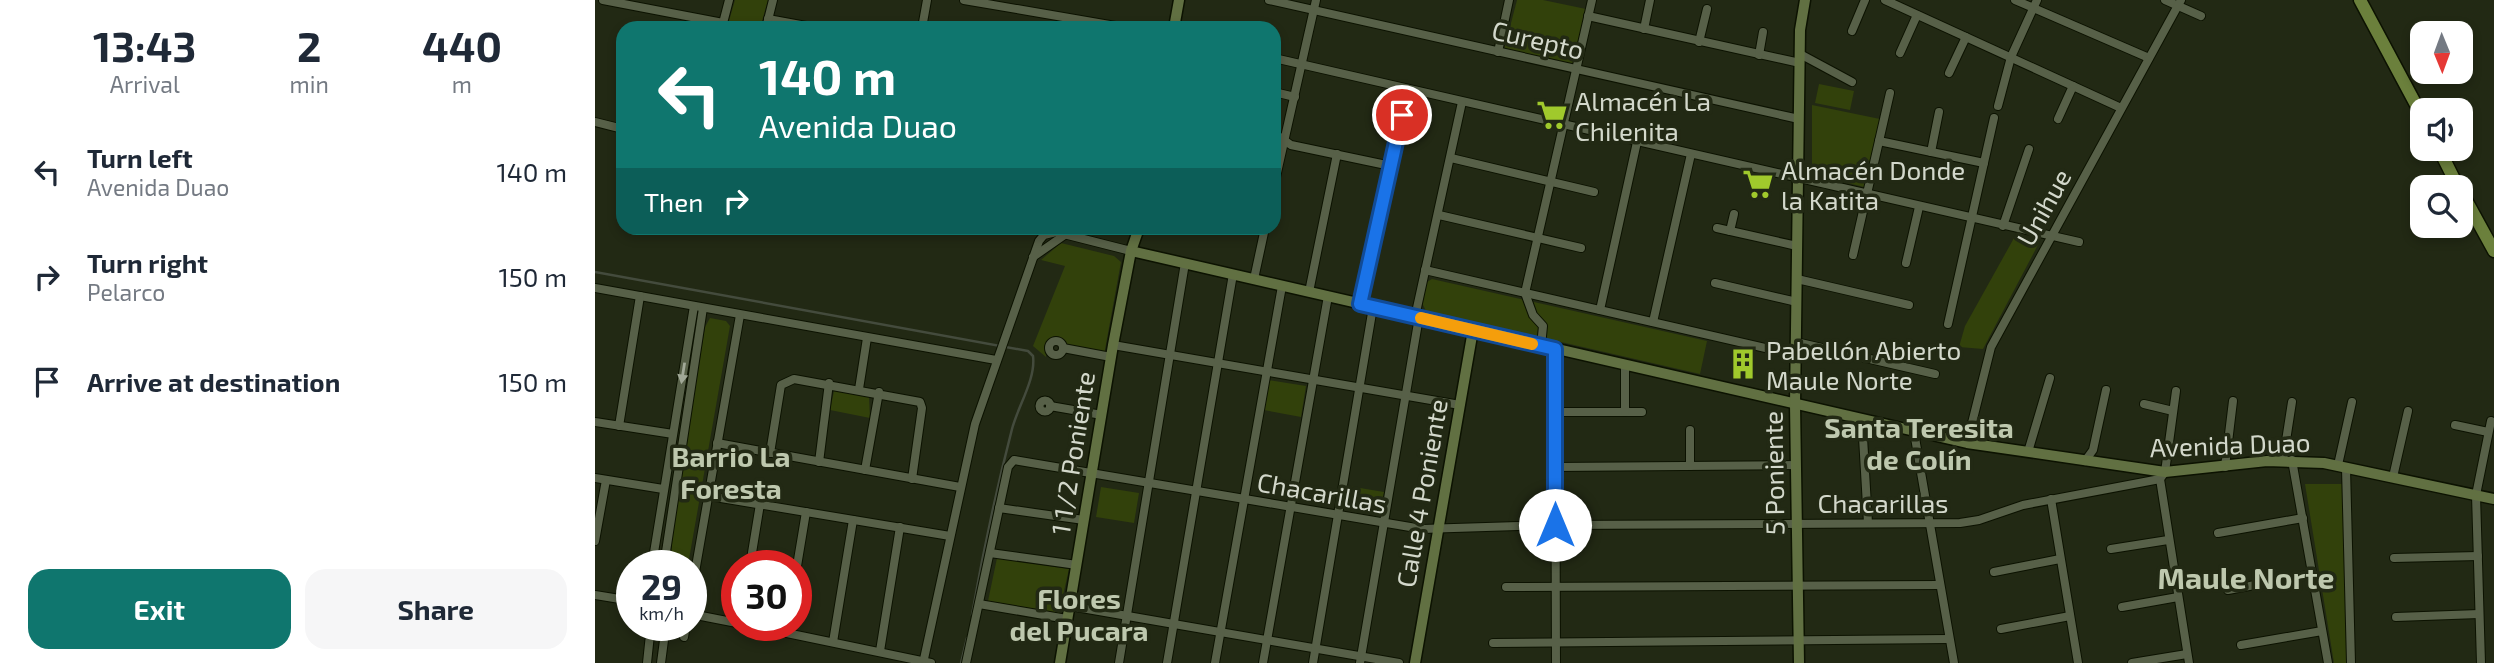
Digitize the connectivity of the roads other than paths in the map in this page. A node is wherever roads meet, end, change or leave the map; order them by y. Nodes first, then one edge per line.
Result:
1 (603, 0) edge
2 (729, 0) edge
3 (773, 0) edge
4 (927, 0) edge
5 (964, 0) edge
6 (1179, 0) edge
7 (1269, 0) edge
8 (1316, 0) edge
9 (1509, 0) edge
10 (1592, 0) edge
11 (1650, 0) edge
12 (1805, 0) edge
13 (1865, 0) edge
14 (1885, 0) edge
15 (2015, 0) edge
16 (2165, 0) edge
17 (2360, 0) edge
18 (2367, 0) edge
19 (2179, 3) edge
20 (2035, 4) edge
21 (1707, 9) dead end
22 (1314, 10) junction
23 (1917, 15) junction
24 (1588, 16) junction
25 (2201, 16) dead end
26 (699, 21) edge
27 (723, 21) edge
28 (768, 21) edge
29 (923, 21) edge
30 (1086, 21) edge
31 (1175, 21) edge
32 (2377, 27) junction
33 (1644, 29) junction
34 (1763, 32) dead end
35 (1852, 32) dead end
36 (1966, 37) junction
37 (1699, 41) junction
38 (1498, 51) junction
39 (1900, 53) dead end
40 (1759, 55) junction
41 (2011, 57) junction
42 (2149, 58) junction
43 (1800, 59) junction
44 (1281, 60) edge
45 (1301, 65) junction
46 (1575, 69) junction
47 (1949, 73) dead end
48 (1852, 82) dead end
49 (2073, 86) junction
50 (1408, 89) junction
51 (1891, 93) dead end
52 (1281, 94) edge
53 (1295, 97) junction
54 (2413, 98) edge
55 (1462, 102) junction
56 (1998, 106) dead end
57 (2121, 108) junction
58 (1939, 112) dead end
59 (1994, 118) dead end
60 (1799, 119) junction
61 (2058, 119) dead end
62 (595, 122) edge
63 (1564, 125) junction
64 (616, 127) edge
65 (1281, 137) edge
66 (1285, 140) junction
67 (1879, 141) junction
68 (1637, 142) junction
69 (2029, 149) dead end
70 (1931, 152) junction
71 (1337, 154) junction
72 (1691, 154) junction
73 (1281, 156) edge
74 (1451, 158) junction
75 (1984, 163) junction
76 (1391, 166) junction
77 (1798, 179) junction
78 (1551, 181) junction
79 (1594, 191) dead end
80 (1866, 194) junction
81 (1919, 206) junction
82 (1734, 214) dead end
83 (1439, 215) junction
84 (2473, 215) edge
85 (1971, 219) junction
86 (2003, 226) junction
87 (1717, 228) dead end
88 (2480, 228) junction
89 (1730, 231) junction
90 (2494, 231) edge
91 (1065, 235) edge
92 (1070, 235) edge
93 (1137, 235) edge
94 (1263, 235) edge
95 (2051, 236) junction
96 (1538, 238) junction
97 (2079, 242) dead end
98 (1797, 246) junction
99 (1581, 248) dead end
100 (1131, 251) junction
101 (2494, 251) edge
102 (1853, 255) dead end
103 (1185, 263) junction
104 (1906, 264) dead end
105 (1425, 270) junction
106 (1233, 274) junction
107 (1254, 279) junction
108 (1797, 279) junction
109 (1716, 283) dead end
110 (1282, 286) junction
111 (595, 288) edge
112 (1309, 292) junction
113 (1525, 293) junction
114 (640, 296) junction
115 (1328, 296) junction
116 (1797, 302) junction
117 (1360, 304) junction
118 (1909, 305) dead end
119 (694, 306) junction
120 (1373, 307) junction
121 (703, 308) junction
122 (1600, 310) junction
123 (740, 314) junction
124 (1417, 317) junction
125 (1653, 322) junction
126 (1948, 324) dead end
127 (1473, 330) junction
128 (867, 338) junction
129 (1796, 342) junction
130 (1113, 345) junction
131 (1541, 346) junction
132 (1063, 348) dead end
133 (1555, 349) junction
134 (1170, 355) junction
135 (1796, 355) junction
136 (997, 357) junction
137 (1111, 357) junction
138 (1218, 363) junction
139 (1625, 365) junction
140 (1267, 371) junction
141 (1935, 374) dead end
142 (2050, 378) dead end
143 (1313, 379) junction
144 (829, 383) junction
145 (1359, 387) junction
146 (859, 389) junction
147 (2106, 390) dead end
148 (2176, 391) dead end
149 (879, 392) junction
150 (1406, 395) junction
151 (2233, 401) dead end
152 (2292, 402) dead end
153 (2352, 402) dead end
154 (1795, 404) junction
155 (2144, 404) dead end
156 (1460, 405) junction
157 (1050, 406) dead end
158 (2173, 411) junction
159 (2408, 411) dead end
160 (1555, 412) junction
161 (1625, 412) junction
162 (1642, 412) dead end
163 (1102, 415) junction
164 (1862, 420) junction
165 (2491, 421) dead end
166 (595, 422) edge
167 (2455, 425) dead end
168 (619, 426) junction
169 (1690, 430) dead end
170 (1914, 432) junction
171 (2488, 432) junction
172 (673, 434) junction
173 (717, 443) junction
174 (1967, 443) junction
175 (2028, 452) junction
176 (769, 453) junction
177 (2288, 460) junction
178 (2085, 461) junction
179 (819, 462) junction
180 (1796, 465) junction
181 (1689, 466) junction
182 (2342, 466) junction
183 (1555, 467) junction
184 (2225, 467) junction
185 (865, 470) junction
186 (1092, 472) junction
187 (2162, 475) junction
188 (2393, 477) junction
189 (595, 478) edge
190 (912, 479) junction
191 (606, 480) junction
192 (1149, 483) junction
193 (960, 487) junction
194 (663, 489) junction
195 (1196, 491) junction
196 (2476, 495) junction
197 (709, 496) junction
198 (2051, 499) junction
199 (2494, 499) edge
200 (1244, 500) junction
201 (760, 505) junction
202 (999, 508) junction
203 (1290, 508) junction
204 (806, 512) junction
205 (1338, 516) junction
206 (2303, 518) junction
207 (853, 520) junction
208 (1084, 520) junction
209 (1868, 523) junction
210 (1930, 523) junction
211 (1384, 524) junction
212 (1797, 524) junction
213 (1555, 525) junction
214 (899, 527) junction
215 (1439, 527) junction
216 (2218, 533) dead end
217 (950, 536) junction
218 (2168, 540) junction
219 (595, 541) edge
220 (2111, 549) dead end
221 (654, 550) edge
222 (666, 550) edge
223 (699, 550) edge
224 (752, 550) edge
225 (800, 550) edge
226 (989, 553) junction
227 (2478, 556) junction
228 (2394, 558) dead end
229 (2060, 559) junction
230 (1076, 565) junction
231 (1994, 572) dead end
232 (2313, 575) junction
233 (1940, 585) junction
234 (1798, 586) junction
235 (1506, 587) dead end
236 (1556, 588) junction
237 (2228, 590) dead end
238 (595, 594) edge
239 (2178, 597) junction
240 (616, 598) edge
241 (979, 604) junction
242 (1070, 606) junction
243 (2122, 607) dead end
244 (2479, 614) junction
245 (1126, 616) junction
246 (2070, 616) junction
247 (2396, 617) dead end
248 (1067, 620) junction
249 (1173, 624) junction
250 (2001, 629) dead end
251 (2322, 631) junction
252 (1221, 632) junction
253 (812, 636) edge
254 (1949, 639) junction
255 (1267, 640) junction
256 (649, 641) edge
257 (664, 641) edge
258 (1799, 641) junction
259 (833, 642) junction
260 (1493, 643) dead end
261 (1556, 643) junction
262 (2241, 645) dead end
263 (1315, 649) junction
264 (880, 651) junction
265 (2188, 658) edge
266 (1361, 660) edge
267 (927, 661) edge
268 (647, 663) edge
269 (661, 663) edge
270 (967, 663) edge
271 (1060, 663) edge
272 (1119, 663) edge
273 (1167, 663) edge
274 (1215, 663) edge
275 (1263, 663) edge
276 (1313, 663) edge
277 (1399, 663) edge
278 (1415, 663) edge
279 (1556, 663) edge
280 (1799, 663) edge
281 (1954, 663) edge
282 (2078, 663) edge
283 (2132, 663) edge
284 (2328, 663) edge
285 (2351, 663) edge
286 (2481, 663) edge

1 - 26 street
2 - 27 street
3 - 28 street
4 - 29 street
5 - 30 street
6 - 31 street
7 - 22 street, Curepto
8 - 22 street
9 - 38 street
10 - 24 street
11 - 33 street
12 - 43 street, 5 Poniente
13 - 35 street
14 - 23 street
15 - 20 street
16 - 19 street
17 - 32 main road
18 - 32 main road
19 - 25 street
19 - 42 street, Unihue
20 - 41 street
20 - 42 street
21 - 37 street
22 - 38 street, Curepto
22 - 45 street
23 - 36 street
23 - 39 street
24 - 33 street
24 - 46 street
32 - 54 main road
33 - 37 street
34 - 40 street
36 - 41 street
36 - 47 street
37 - 40 street
38 - 46 street, Curepto
40 - 43 street
41 - 49 street
41 - 56 street
42 - 57 street, Unihue
43 - 48 street
43 - 60 street, 5 Poniente
44 - 45 street
45 - 50 street
45 - 53 street
46 - 60 street, Curepto
46 - 63 street
49 - 57 street
49 - 61 street
50 - 55 street
50 - 76 street
51 - 67 street
52 - 53 street
53 - 66 street
55 - 63 street
55 - 74 street
57 - 95 street, Unihue
58 - 70 street
59 - 75 street
60 - 77 street, 5 Poniente
62 - 64 street
63 - 68 street
63 - 78 street
65 - 66 street
66 - 71 street
66 - 73 street
67 - 70 street
67 - 80 street
68 - 72 street
68 - 122 street
69 - 86 street
70 - 75 street
71 - 76 street
71 - 112 street
72 - 77 street
72 - 125 street
74 - 78 street
74 - 83 street
75 - 85 street
76 - 117 street
77 - 80 street
77 - 98 street, 5 Poniente
78 - 79 street
78 - 96 street
80 - 81 street
80 - 102 street
81 - 85 street
81 - 104 street
82 - 89 street
83 - 96 street
83 - 105 street
84 - 88 main road
85 - 86 street
85 - 126 street
86 - 95 street
87 - 89 street
88 - 90 street
88 - 101 main road
89 - 98 street
91 - 136 street, Avenida Duao
92 - 100 street, Avenida Duao
93 - 100 street, 1 1/2 Poniente
94 - 107 street
95 - 97 street
95 - 174 street, Unihue
96 - 99 street
96 - 113 street
98 - 108 street, 5 Poniente
100 - 103 street, Avenida Duao
100 - 130 street, 1 1/2 Poniente
103 - 106 street, Avenida Duao
103 - 134 street
105 - 113 street
105 - 124 street
106 - 107 street, Avenida Duao
106 - 138 street
107 - 110 street, Avenida Duao
108 - 116 street, 5 Poniente
108 - 118 street
109 - 116 street
110 - 112 street, Avenida Duao
110 - 140 street
111 - 114 street
112 - 115 street, Avenida Duao
113 - 122 street
113 - 131 street
114 - 119 street
114 - 168 street
115 - 117 street, Avenida Duao
115 - 143 street
116 - 129 street, 5 Poniente
117 - 120 street, Avenida Duao
119 - 121 street
119 -> 172 street
120 - 124 street, Avenida Duao
120 - 145 street
121 - 123 street
121 - 222 street
122 - 125 street
123 - 128 street
123 - 173 street
124 - 127 street, Avenida Duao
124 - 150 street
125 - 135 street
127 - 131 street, Avenida Duao
127 - 156 street, Calle 4 Poniente
128 - 136 street
128 - 146 street
129 - 135 street, 5 Poniente
129 - 141 street
130 - 134 street
130 - 137 street, 1 1/2 Poniente
131 - 133 street, Avenida Duao
132 - 137 street
133 - 139 street, Avenida Duao
133 - 160 street
134 - 138 street
134 - 192 street
135 - 154 street, 5 Poniente
136 - 193 street
137 - 163 street, 1 1/2 Poniente
138 - 140 street
138 - 195 street
139 - 154 street, Avenida Duao
139 - 161 street
140 - 143 street
140 - 200 street
142 - 175 street
143 - 145 street
143 - 203 street
144 - 146 street
144 - 176 street
144 - 179 street
145 - 150 street
145 - 205 street
146 - 149 street
147 - 178 street
148 - 158 street
149 - 185 street
149 - 190 street
150 - 156 street
150 - 211 street
151 - 184 street
152 - 177 street
153 - 182 street
154 - 164 street, Avenida Duao
154 - 180 street, 5 Poniente
155 - 158 street
156 - 215 street, Calle 4 Poniente
157 - 163 street
158 - 187 street
159 - 188 street
160 - 161 street
160 - 183 street
161 - 162 street
163 - 186 street, 1 1/2 Poniente
164 - 170 street, Avenida Duao
164 - 209 street
165 - 171 street
166 - 168 street
167 - 171 street
168 - 172 street
169 - 181 street
170 - 174 street, Avenida Duao
170 - 210 street
171 - 196 street
172 - 194 street
173 - 176 street
173 - 197 street
174 - 175 street, Avenida Duao
175 - 178 street, Avenida Duao
176 - 179 street
177 - 182 street, Avenida Duao
177 - 184 street, Avenida Duao
177 - 206 street
178 - 187 street, Avenida Duao
179 - 185 street
180 - 181 street
180 - 212 street, 5 Poniente
181 - 183 street
182 - 188 street, Avenida Duao
182 - 285 street
183 - 213 street
184 - 187 street, Avenida Duao
185 - 190 street
186 - 192 street, Chacarillas
186 - 202 street, Chacarillas
186 - 208 street, 1 1/2 Poniente
187 - 198 street, Chacarillas
187 - 218 street
188 - 196 street, Avenida Duao
189 - 191 street
190 - 193 street
191 - 194 street
191 - 219 street
192 - 195 street, Chacarillas
192 - 245 street
193 - 217 street
194 - 221 street
195 - 200 street, Chacarillas
195 - 249 street
196 - 199 street, Avenida Duao
196 - 227 street
197 - 201 street
197 - 223 street
198 - 210 street, Chacarillas
198 - 229 street
200 - 203 street, Chacarillas
200 - 252 street
201 - 204 street
201 - 224 street
202 - 208 street
202 - 226 street
203 - 205 street, Chacarillas
203 - 255 street
204 - 207 street
204 - 225 street
205 - 211 street, Chacarillas
205 - 263 street
206 - 216 street
206 - 232 street
207 - 214 street
207 - 259 street
208 - 230 street, 1 1/2 Poniente
209 - 210 street, Chacarillas
209 - 212 street, Chacarillas
210 - 233 street
211 - 215 street, Chacarillas
211 - 266 street
212 - 213 street, Chacarillas
212 - 234 street, 5 Poniente
213 - 215 street, Chacarillas
213 - 236 street
214 - 217 street
214 - 264 street
215 - 278 street, Calle 4 Poniente
217 - 267 street
218 - 220 street
218 - 239 street
226 - 230 street
226 - 241 street
227 - 228 street
227 - 244 street
229 - 231 street
229 - 246 street
230 - 242 street, 1 1/2 Poniente
232 - 237 street
232 - 251 street
233 - 234 street
233 - 254 street
234 - 236 street
234 - 258 street, 5 Poniente
235 - 236 street
236 - 261 street
238 - 240 street
239 - 243 street
239 - 265 street
241 - 248 street
241 - 270 street
242 - 245 street
242 - 248 street, 1 1/2 Poniente
244 - 247 street
244 - 286 street
245 - 249 street
245 - 272 street
246 - 250 street
246 - 282 street
248 - 271 street, 1 1/2 Poniente
249 - 252 street
249 - 273 street
251 - 262 street
251 - 284 street
252 - 255 street
252 - 274 street
253 - 259 street
254 - 258 street
254 - 281 street
255 - 263 street
255 - 275 street
256 - 268 street
257 - 269 street
258 - 261 street
258 - 280 street, 5 Poniente
259 - 264 street
260 - 261 street
261 - 279 street
263 - 266 street
263 - 276 street
264 - 267 street
265 - 283 street
266 - 277 street

